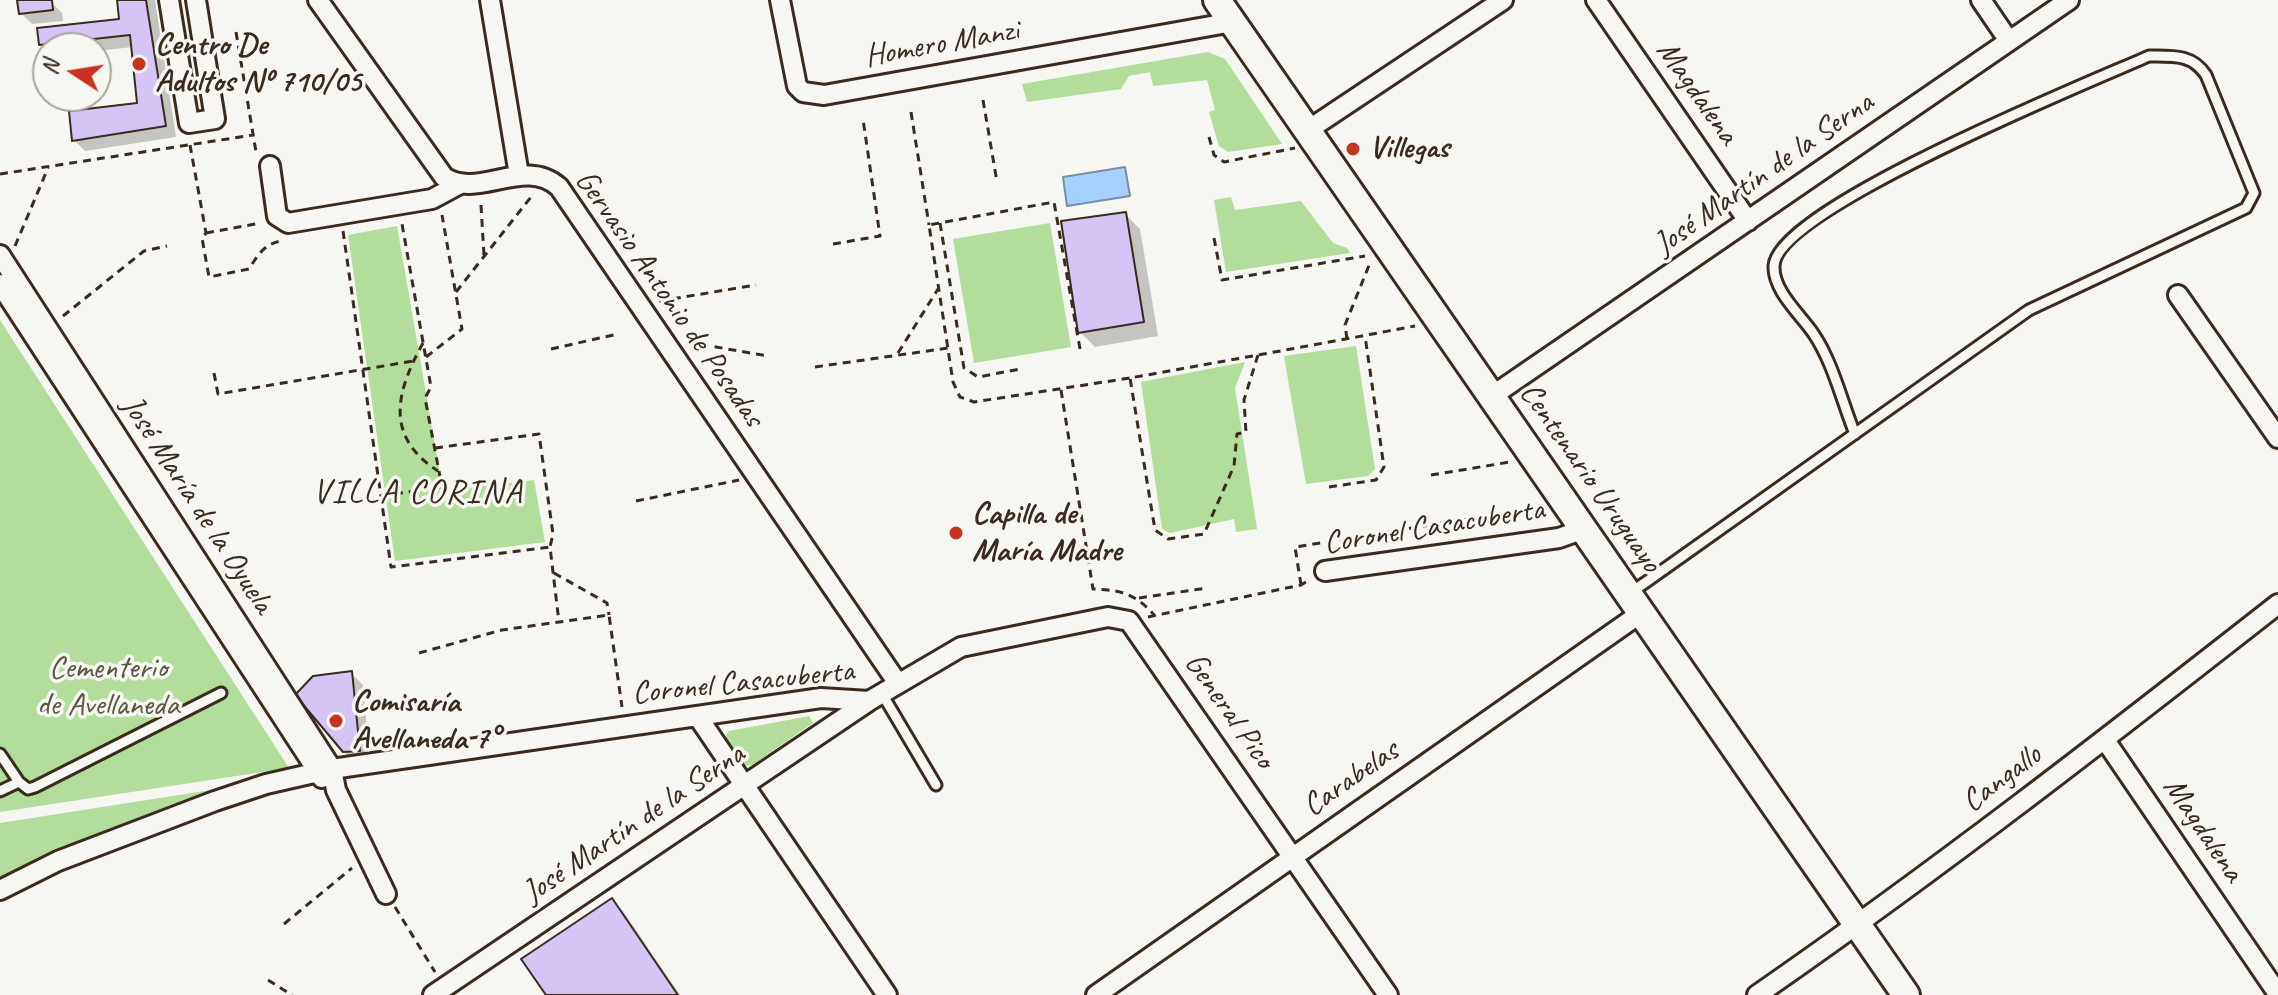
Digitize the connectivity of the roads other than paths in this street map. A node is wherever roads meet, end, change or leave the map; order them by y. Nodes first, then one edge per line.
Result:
1 (169, 0) edge
2 (196, 0) edge
3 (318, 0) edge
4 (490, 0) edge
5 (780, 0) edge
6 (1217, 0) edge
7 (1503, 0) edge
8 (1596, 0) edge
9 (1981, 0) edge
10 (2069, 0) edge
11 (1233, 22) junction
12 (2009, 41) junction
13 (1303, 138) junction
14 (264, 163) road end
15 (519, 175) junction
16 (460, 184) junction
17 (1748, 221) junction
18 (5, 256) edge
19 (0, 284) edge
20 (2178, 295) dead end
21 (1492, 396) junction
22 (1855, 434) junction
23 (2278, 438) edge
24 (1584, 529) junction
25 (1325, 571) road end
26 (1635, 603) junction
27 (2278, 604) edge
28 (1129, 621) joint
29 (897, 682) junction
30 (221, 693) dead end
31 (875, 697) junction
32 (698, 717) junction
33 (2105, 740) junction
34 (0, 754) edge
35 (323, 770) junction
36 (19, 782) junction
37 (936, 785) dead end
38 (744, 787) junction
39 (0, 791) edge
40 (1293, 856) junction
41 (0, 890) edge
42 (386, 894) road end
43 (1857, 925) junction
44 (438, 991) edge
45 (2278, 994) edge
46 (887, 995) edge
47 (1096, 995) edge
48 (1388, 995) edge
49 (1757, 995) edge
50 (1906, 995) edge

1 - 2 street
3 - 16 street
4 - 15 street
5 - 11 street, Homero Manzi
6 - 11 main road, Centenario Uruguayo
7 - 13 street
8 - 17 street, Magdalena
9 - 12 street
10 - 12 street, José Martín de la Serna
11 - 13 main road, Centenario Uruguayo
12 - 17 street, José Martín de la Serna
13 - 21 main road, Centenario Uruguayo
14 - 16 street, Gervasio Antonio de Posadas
15 - 16 street, Gervasio Antonio de Posadas
15 - 29 street, Gervasio Antonio de Posadas
17 - 21 street, José Martín de la Serna
18 - 35 street, José María de la Oyuela
19 - 35 street, José María de la Oyuela
20 - 23 street
21 - 24 main road, Centenario Uruguayo
22 - 22 lane
22 - 26 lane
24 - 25 street, Coronel Casacuberta
24 - 26 main road, Centenario Uruguayo
26 - 40 street, Carabelas
26 - 43 main road, Centenario Uruguayo
27 - 33 street, Cangallo
28 - 29 street, Coronel Casacuberta
28 - 40 street, General Pico
29 - 31 street, Coronel Casacuberta
30 - 36 lane
31 - 32 street, Coronel Casacuberta
31 - 37 lane
31 - 38 street, José Martín de la Serna
32 - 35 street, Coronel Casacuberta
32 - 38 street
33 - 43 street, Cangallo
33 - 45 street, Magdalena
34 - 36 lane
35 - 41 street, Coronel Casacuberta
35 - 42 street, José María de la Oyuela
36 - 39 lane
38 - 44 street, José Martín de la Serna
38 - 46 street
40 - 47 street, Carabelas
40 - 48 street, General Pico
43 - 49 street, Cangallo
43 - 50 main road, Centenario Uruguayo

